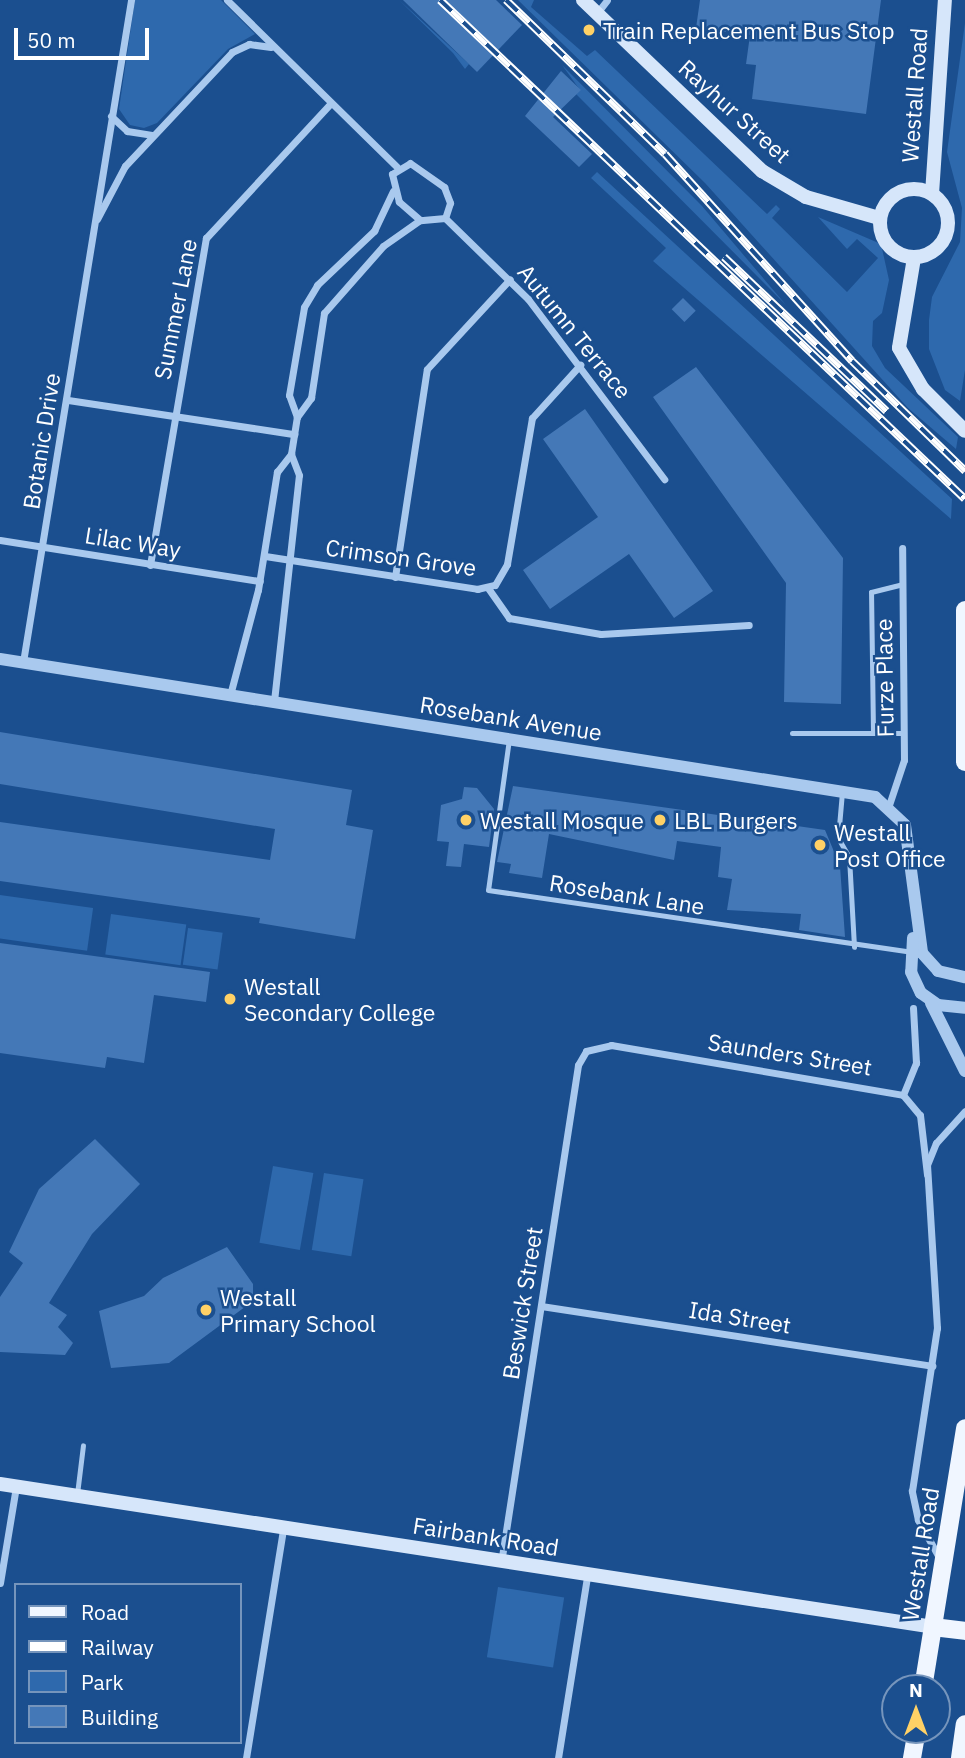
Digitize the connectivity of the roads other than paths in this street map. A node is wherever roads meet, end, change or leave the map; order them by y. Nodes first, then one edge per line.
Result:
1 (131, 0) edge
2 (227, 0) edge
3 (583, 0) edge
4 (607, 0) edge
5 (945, 0) edge
6 (597, 13) junction
7 (271, 47) junction
8 (329, 105) junction
9 (111, 116) junction
10 (152, 135) junction
11 (397, 167) junction
12 (393, 191) junction
13 (932, 194) junction
14 (445, 218) junction
15 (879, 218) junction
16 (420, 220) junction
17 (94, 225) junction
18 (914, 258) junction
19 (510, 279) junction
20 (580, 365) junction
21 (68, 400) junction
22 (175, 416) junction
23 (297, 417) junction
24 (965, 431) edge
25 (294, 434) junction
26 (291, 454) junction
27 (664, 479) dead end
28 (0, 540) edge
29 (43, 548) junction
30 (902, 548) dead end
31 (265, 556) junction
32 (286, 559) junction
33 (150, 565) junction
34 (395, 577) junction
35 (260, 581) junction
36 (902, 584) junction
37 (488, 589) junction
38 (965, 610) edge
39 (749, 625) dead end
40 (0, 659) edge
41 (23, 662) junction
42 (230, 695) junction
43 (274, 701) junction
44 (792, 733) dead end
45 (873, 733) junction
46 (904, 733) junction
47 (509, 739) junction
48 (965, 762) edge
49 (842, 791) junction
50 (889, 805) junction
51 (914, 923) junction
52 (854, 947) junction
53 (912, 952) junction
54 (965, 977) edge
55 (926, 998) junction
56 (913, 1008) dead end
57 (965, 1008) edge
58 (586, 1051) joint
59 (965, 1071) edge
60 (903, 1095) junction
61 (965, 1111) edge
62 (927, 1175) junction
63 (541, 1306) junction
64 (932, 1366) junction
65 (965, 1428) edge
66 (83, 1445) dead end
67 (0, 1484) edge
68 (16, 1486) junction
69 (77, 1497) junction
70 (957, 1526) edge
71 (283, 1529) junction
72 (500, 1563) junction
73 (943, 1566) junction
74 (587, 1577) junction
75 (0, 1583) edge
76 (933, 1628) junction
77 (965, 1630) edge
78 (925, 1674) edge
79 (965, 1724) edge
80 (247, 1758) edge
81 (558, 1758) edge
82 (960, 1758) edge

1 - 9 street, Botanic Drive
2 - 7 street
3 - 6 main road, Rayhur Street
4 - 6 street
5 - 13 main road, Westall Road
6 - 15 main road, Rayhur Street
7 - 8 street
7 - 10 street, Botanic Drive
8 - 11 street
8 - 22 street, Summer Lane
9 - 10 street
9 - 17 street, Botanic Drive
10 - 17 street, Botanic Drive
11 - 12 street
11 - 14 street
12 - 16 street
12 - 23 street
13 - 15 main road
13 - 18 main road
14 - 16 street
14 - 19 street, Autumn Terrace
15 - 18 main road
16 - 23 street
17 - 21 street, Botanic Drive
18 - 24 main road
19 - 20 street, Autumn Terrace
19 - 34 street
20 - 27 street, Autumn Terrace
20 - 37 street, Crimson Grove
21 - 22 street
21 - 29 street, Botanic Drive
22 - 25 street
22 - 33 street, Summer Lane
23 - 25 street
25 - 26 street
26 - 31 street
26 - 32 street
28 - 29 street, Lilac Way
29 - 33 street, Lilac Way
29 - 41 street, Botanic Drive
30 - 36 street, Furze Place
31 - 32 street, Crimson Grove
31 - 35 street
32 - 34 street, Crimson Grove
32 - 43 street
33 - 35 street, Lilac Way
34 - 37 street, Crimson Grove
35 - 42 street
36 - 45 lane
36 - 46 street, Furze Place
37 - 39 street
38 - 48 main road
40 - 41 street, Rosebank Avenue
41 - 42 street, Rosebank Avenue
42 - 43 street, Rosebank Avenue
43 - 47 street, Rosebank Avenue
44 - 45 lane
45 - 46 lane
46 - 50 street, Furze Place
47 - 49 street, Rosebank Avenue
47 - 52 lane, Rosebank Lane
49 - 50 street, Rosebank Avenue
49 - 52 lane
50 - 51 street
51 - 53 street
51 - 54 street
52 - 53 lane, Rosebank Lane
53 - 55 street
55 - 57 street
55 - 59 street
56 - 60 street
58 - 60 street, Saunders Street
58 - 63 street, Beswick Street
60 - 62 street
61 - 62 street
62 - 64 street
63 - 64 street, Ida Street
63 - 72 street, Beswick Street
64 - 73 street
65 - 70 main road, Westall Road
66 - 69 lane
67 - 68 main road, Fairbank Road
68 - 69 main road, Fairbank Road
68 - 75 street
69 - 71 main road, Fairbank Road
70 - 73 main road, Westall Road
71 - 72 main road, Fairbank Road
71 - 80 street
72 - 74 main road, Fairbank Road
73 - 76 main road, Westall Road
74 - 76 main road, Fairbank Road
74 - 81 street
76 - 77 main road, Fairbank Road
76 - 78 main road, Westall Road
79 - 82 main road

